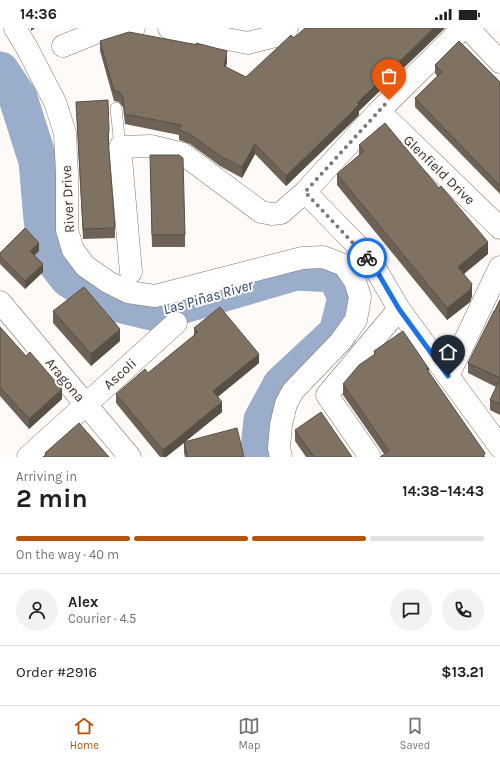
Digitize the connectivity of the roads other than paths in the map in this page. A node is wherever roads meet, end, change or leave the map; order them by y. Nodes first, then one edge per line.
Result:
1 (15, 28) edge
2 (105, 28) edge
3 (134, 28) edge
4 (169, 28) edge
5 (463, 28) edge
6 (468, 28) edge
7 (280, 30) edge
8 (63, 46) dead end
9 (500, 62) edge
10 (116, 108) dead end
11 (379, 111) junction
12 (120, 147) junction
13 (305, 192) junction
14 (500, 228) edge
15 (500, 267) edge
16 (131, 272) dead end
17 (0, 302) edge
18 (399, 309) junction
19 (176, 323) dead end
20 (448, 376) junction
21 (86, 405) junction
22 (500, 447) edge
23 (28, 457) edge
24 (130, 457) edge
25 (281, 457) edge
26 (370, 457) edge

1 - 25 street, River Drive
2 - 3 street
2 - 8 street
4 - 7 street
5 - 11 street
6 - 9 street
10 - 12 lane
11 - 13 street
11 - 14 street, Glenfield Drive
12 - 13 street
12 - 16 street
13 - 18 street
15 - 20 street
17 - 21 street, Aragona
18 - 20 street
18 - 26 street
19 - 21 street, Ascoli
20 - 22 street
21 - 23 street, Ascoli
21 - 24 street, Aragona

